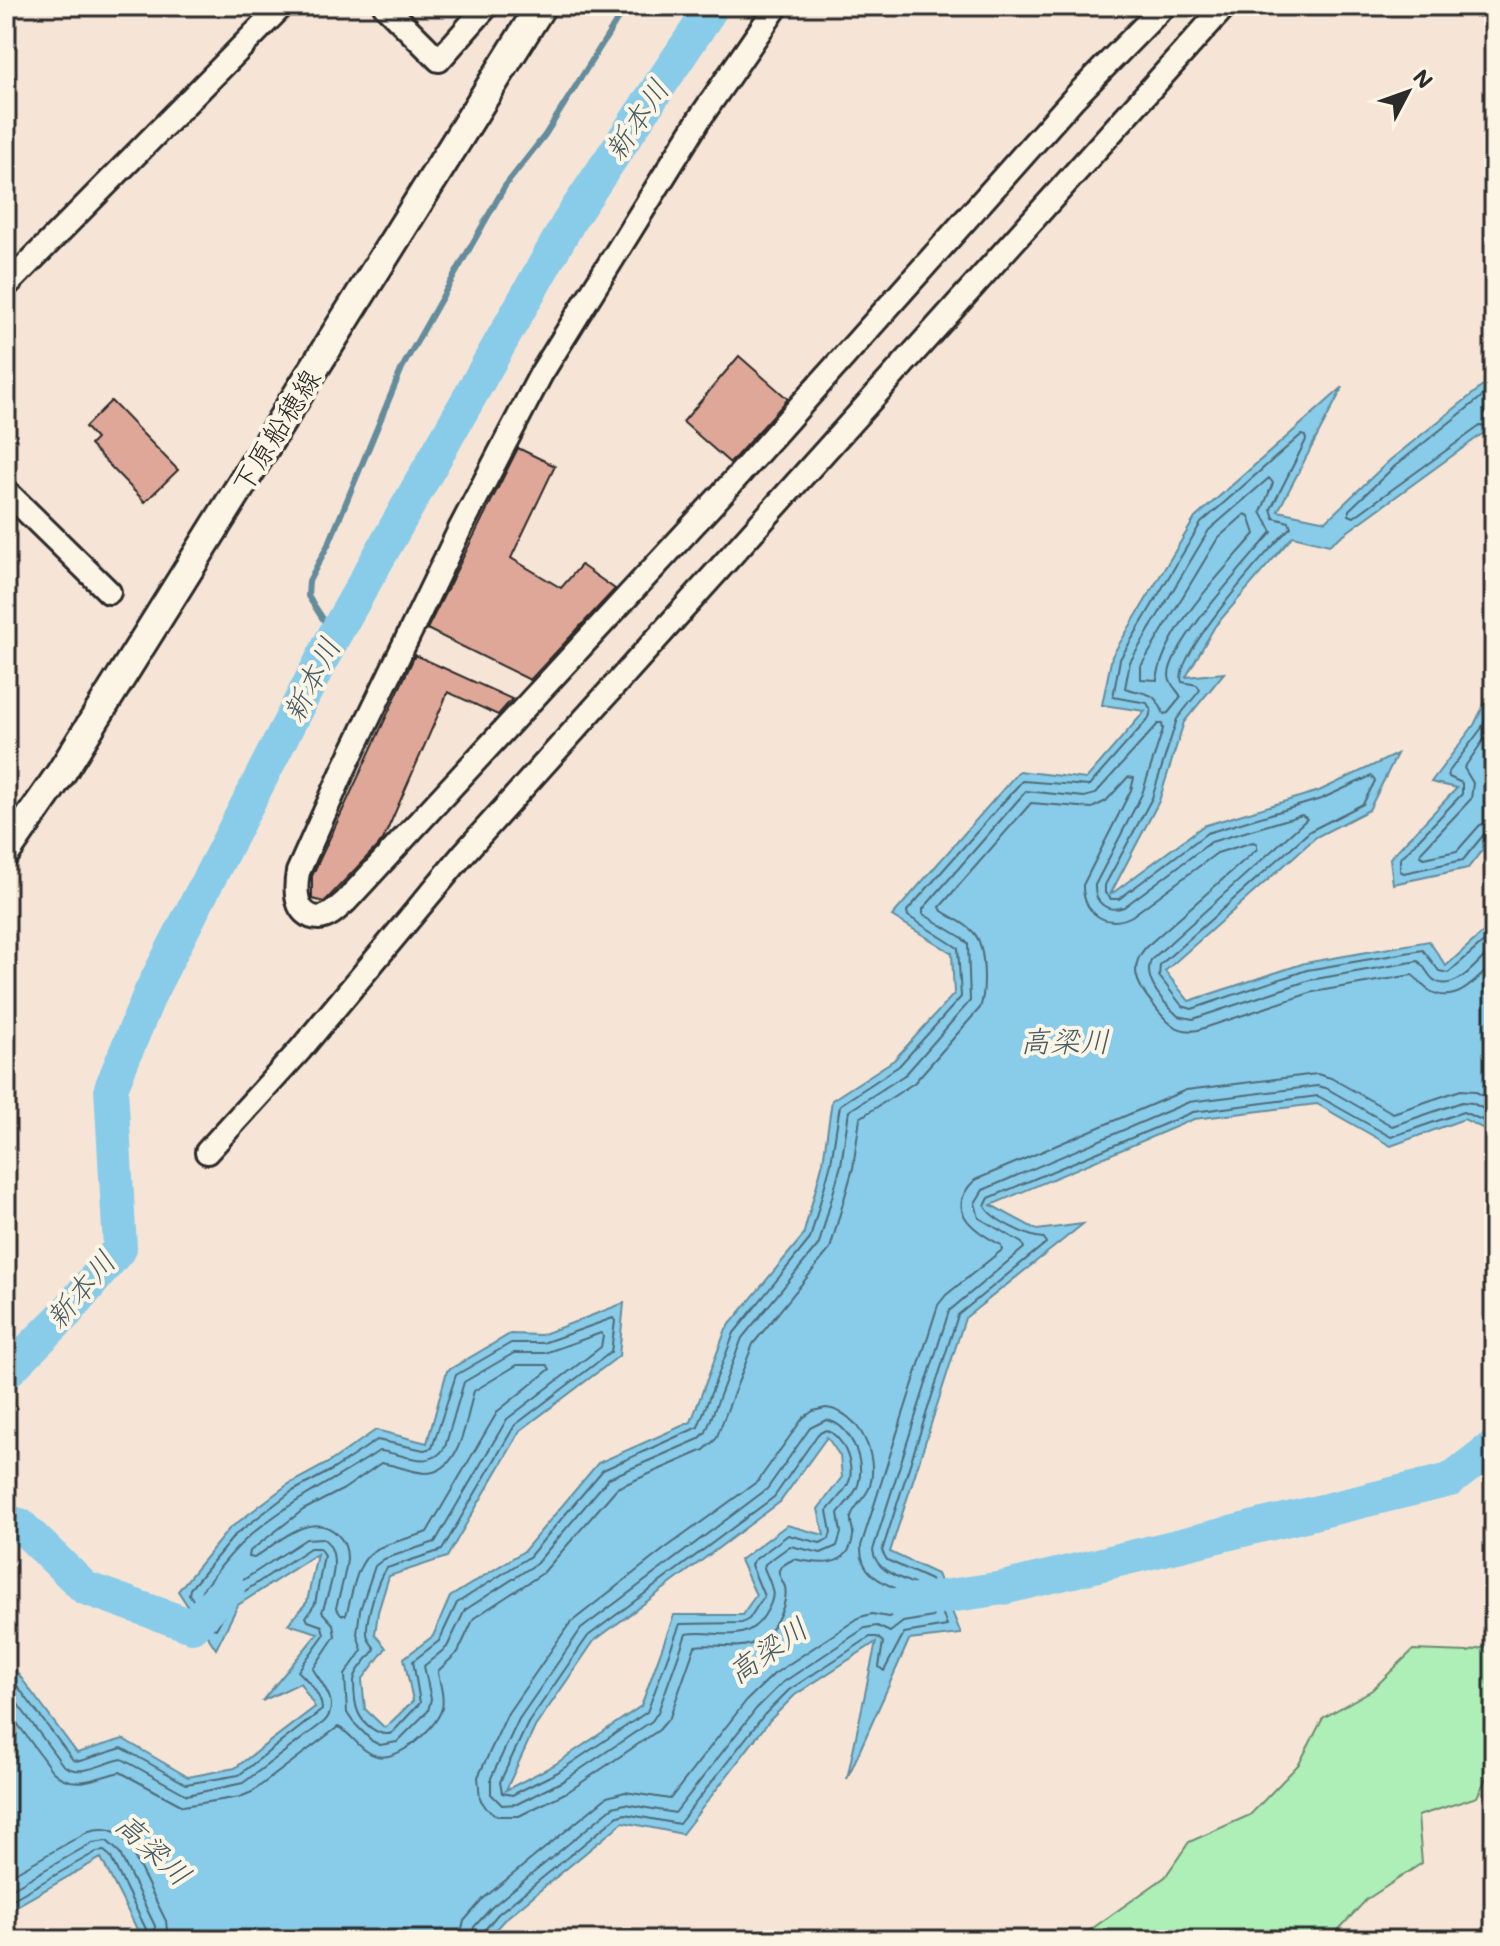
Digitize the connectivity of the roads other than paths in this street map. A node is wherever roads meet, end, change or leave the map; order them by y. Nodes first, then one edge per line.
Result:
1 (282, 6) edge
2 (385, 6) edge
3 (487, 6) edge
4 (541, 6) edge
5 (777, 6) edge
6 (1164, 6) edge
7 (1225, 6) edge
8 (6, 286) edge
9 (6, 491) edge
10 (109, 592) dead end
11 (6, 852) edge
12 (207, 1152) dead end

1 - 8 street
2 - 3 street
4 - 11 main road, 下原船穂線
5 - 6 street
7 - 12 street
9 - 10 street

